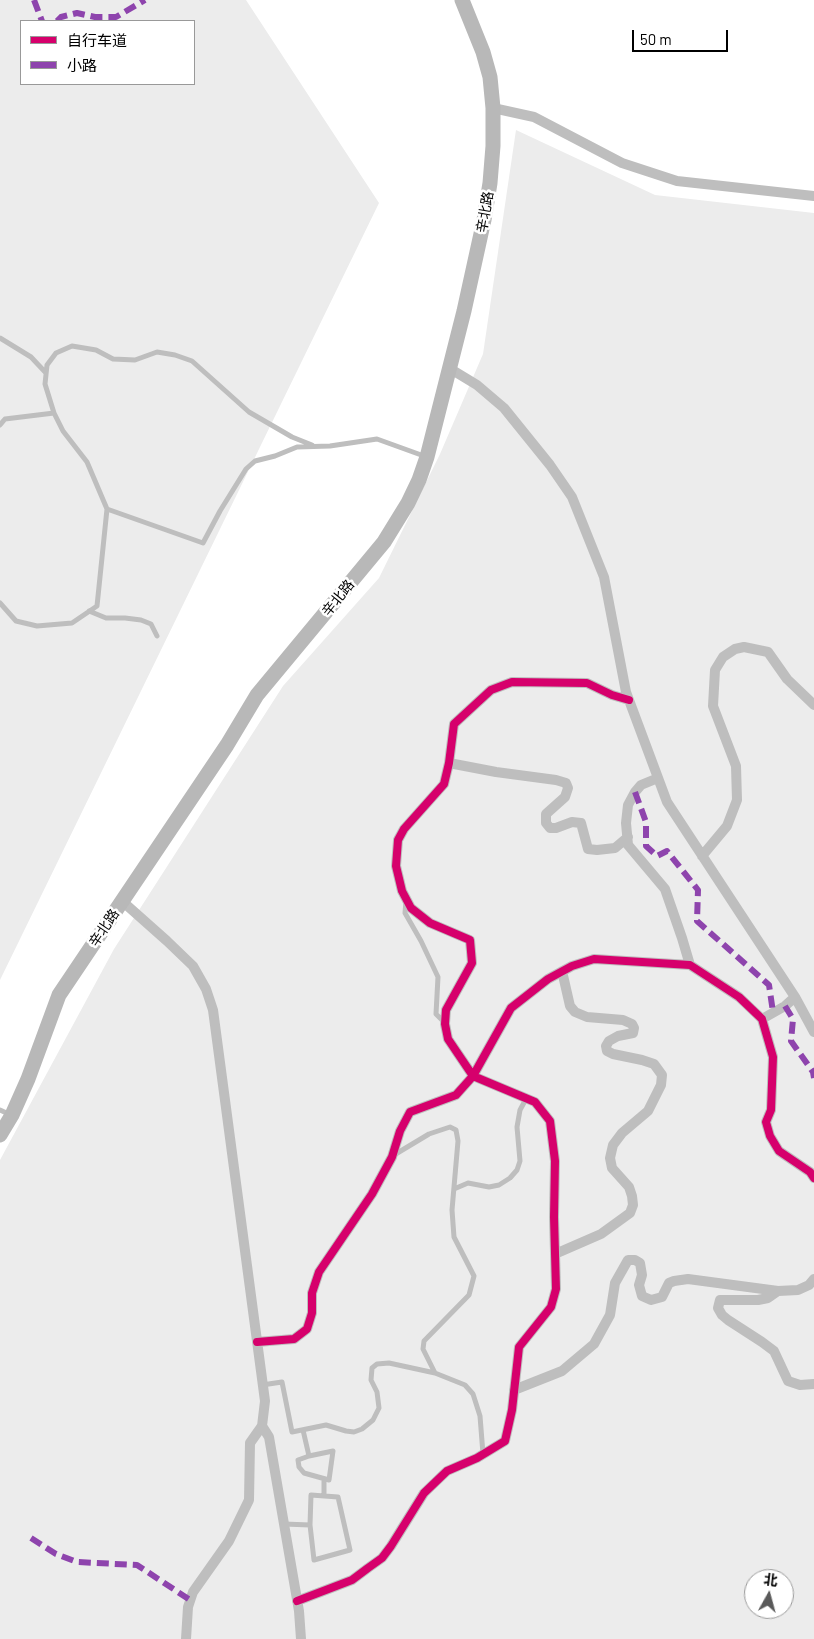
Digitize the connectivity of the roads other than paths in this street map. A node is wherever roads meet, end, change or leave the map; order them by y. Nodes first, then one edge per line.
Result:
1 (462, 0) edge
2 (493, 108) junction
3 (814, 196) edge
4 (0, 338) edge
5 (449, 368) junction
6 (46, 374) junction
7 (54, 412) junction
8 (0, 425) edge
9 (316, 446) junction
10 (427, 457) junction
11 (107, 509) junction
12 (0, 603) edge
13 (89, 612) junction
14 (157, 636) dead end
15 (629, 700) junction
16 (814, 705) edge
17 (449, 763) junction
18 (658, 778) junction
19 (628, 837) junction
20 (702, 856) junction
21 (406, 898) junction
22 (122, 901) junction
23 (690, 965) junction
24 (562, 971) junction
25 (796, 997) junction
26 (762, 1019) junction
27 (445, 1024) junction
28 (814, 1032) edge
29 (473, 1076) junction
30 (526, 1099) junction
31 (6, 1113) edge
32 (0, 1135) edge
33 (392, 1157) junction
34 (814, 1178) edge
35 (454, 1189) junction
36 (555, 1254) junction
37 (814, 1279) edge
38 (778, 1291) junction
39 (257, 1342) junction
40 (435, 1373) junction
41 (814, 1384) edge
42 (262, 1385) junction
43 (514, 1390) junction
44 (262, 1426) junction
45 (303, 1430) junction
46 (483, 1454) junction
47 (309, 1456) junction
48 (324, 1479) junction
49 (324, 1496) junction
50 (284, 1524) junction
51 (310, 1525) junction
52 (297, 1601) junction
53 (186, 1639) edge
54 (300, 1639) edge

1 - 2 main road, 辛北路
2 - 3 street
2 - 5 main road, 辛北路
4 - 6 lane
5 - 10 main road, 辛北路
5 - 15 street
6 - 7 lane
6 - 9 lane
7 - 8 lane
7 - 11 lane
9 - 10 lane
9 - 11 lane
10 - 22 main road, 辛北路
11 - 13 lane
12 - 13 lane
13 - 14 lane
15 - 17 street
15 - 18 street
16 - 20 street
17 - 19 street
17 - 21 street
18 - 19 street
18 - 20 street
19 - 23 street
20 - 25 street
21 - 27 lane
21 - 27 street
22 - 31 main road, 辛北路
22 - 39 street
23 - 24 street
23 - 26 street
24 - 29 street
24 - 36 street
25 - 26 street
25 - 28 street
26 - 34 street
27 - 29 street
29 - 30 street
29 - 33 street
30 - 35 lane
30 - 36 street
31 - 32 main road, 辛北路
33 - 35 lane
33 - 39 street
35 - 40 lane
36 - 43 street
37 - 38 street
38 - 41 street
38 - 43 street
39 - 42 street
40 - 45 lane
40 - 46 lane
42 - 44 street
42 - 45 lane
43 - 46 street
44 - 50 street
44 - 53 street
45 - 47 lane
46 - 52 street
47 - 48 lane
47 - 48 lane
48 - 49 lane
49 - 51 lane
49 - 51 lane
50 - 51 lane
50 - 52 street
52 - 54 street

